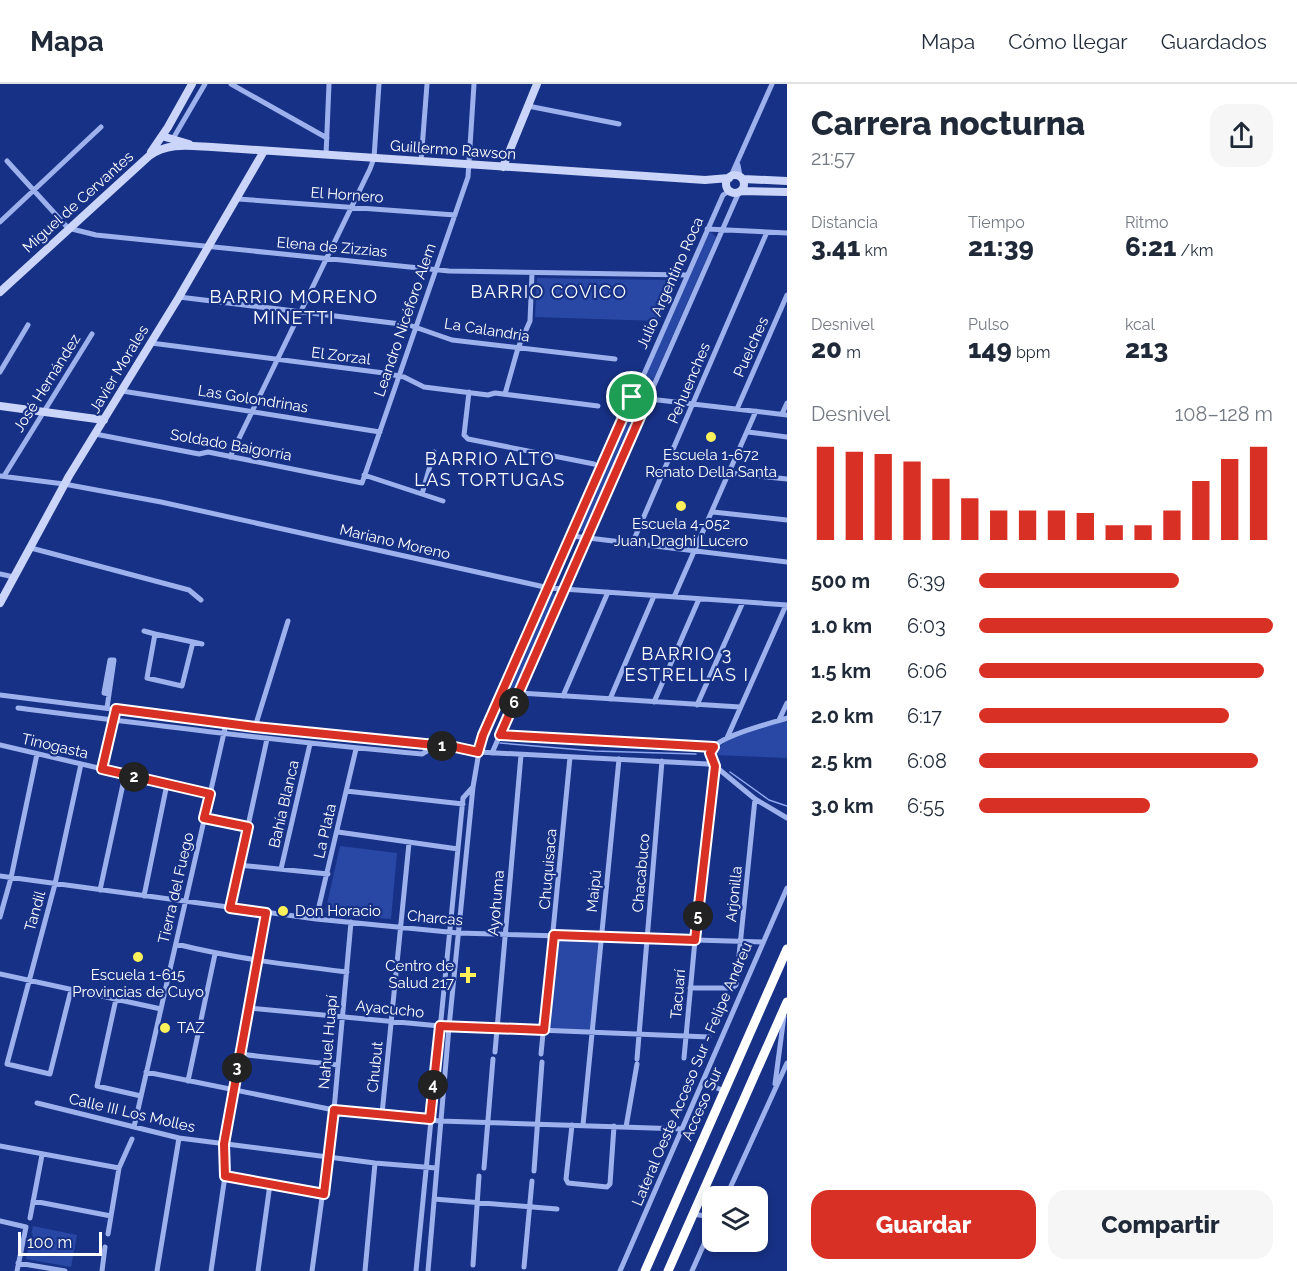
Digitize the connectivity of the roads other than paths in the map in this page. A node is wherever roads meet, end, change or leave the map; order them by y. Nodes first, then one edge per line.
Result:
1 (192, 84) edge
2 (205, 84) edge
3 (231, 84) edge
4 (329, 84) edge
5 (379, 84) edge
6 (426, 84) edge
7 (474, 84) edge
8 (537, 84) edge
9 (772, 84) edge
10 (528, 106) junction
11 (619, 124) dead end
12 (101, 127) dead end
13 (170, 136) junction
14 (327, 138) junction
15 (160, 149) joint
16 (264, 151) junction
17 (326, 155) junction
18 (149, 156) junction
19 (374, 159) junction
20 (7, 161) dead end
21 (421, 162) junction
22 (470, 165) junction
23 (503, 167) junction
24 (733, 181) junction
25 (787, 181) edge
26 (33, 190) junction
27 (740, 191) junction
28 (787, 192) edge
29 (238, 199) junction
30 (351, 207) junction
31 (455, 215) junction
32 (0, 222) edge
33 (68, 228) junction
34 (707, 229) junction
35 (723, 231) junction
36 (767, 232) junction
37 (787, 233) edge
38 (209, 247) junction
39 (326, 258) junction
40 (437, 269) junction
41 (532, 273) junction
42 (686, 275) junction
43 (0, 292) edge
44 (787, 295) edge
45 (179, 297) junction
46 (300, 311) junction
47 (28, 326) dead end
48 (417, 327) junction
49 (92, 333) dead end
50 (150, 343) junction
51 (518, 348) junction
52 (615, 359) dead end
53 (278, 360) junction
54 (0, 372) edge
55 (399, 376) junction
56 (122, 391) junction
57 (469, 393) junction
58 (505, 394) junction
59 (632, 397) junction
60 (648, 399) junction
61 (787, 402) edge
62 (693, 404) junction
63 (0, 406) edge
64 (598, 406) dead end
65 (737, 409) junction
66 (252, 411) junction
67 (756, 411) junction
68 (43, 412) junction
69 (784, 415) edge
70 (104, 420) junction
71 (380, 432) junction
72 (748, 432) junction
73 (95, 434) junction
74 (787, 436) edge
75 (434, 452) dead end
76 (230, 457) junction
77 (594, 464) dead end
78 (730, 472) junction
79 (364, 475) junction
80 (2, 476) edge
81 (787, 479) edge
82 (362, 483) joint
83 (64, 484) junction
84 (422, 494) junction
85 (443, 501) dead end
86 (713, 512) junction
87 (787, 520) edge
88 (572, 536) junction
89 (586, 538) junction
90 (632, 544) junction
91 (30, 548) junction
92 (695, 552) junction
93 (787, 562) edge
94 (0, 574) edge
95 (14, 577) junction
96 (549, 588) junction
97 (564, 589) junction
98 (608, 592) junction
99 (654, 596) junction
100 (674, 597) junction
101 (699, 599) junction
102 (201, 600) dead end
103 (743, 602) junction
104 (0, 603) edge
105 (786, 605) edge
106 (288, 621) dead end
107 (144, 631) dead end
108 (156, 634) junction
109 (193, 642) junction
110 (202, 644) dead end
111 (503, 692) junction
112 (518, 693) junction
113 (109, 694) junction
114 (0, 695) edge
115 (563, 696) junction
116 (610, 699) junction
117 (654, 702) junction
118 (787, 702) edge
119 (697, 705) junction
120 (18, 708) dead end
121 (107, 708) junction
122 (740, 708) junction
123 (116, 709) junction
124 (787, 718) edge
125 (113, 720) junction
126 (779, 721) junction
127 (226, 724) junction
128 (255, 727) junction
129 (224, 734) junction
130 (500, 735) junction
131 (727, 738) junction
132 (267, 739) junction
133 (310, 744) junction
134 (428, 745) junction
135 (0, 746) edge
136 (714, 747) junction
137 (356, 749) junction
138 (478, 752) junction
139 (492, 753) junction
140 (36, 754) junction
141 (520, 755) junction
142 (570, 757) junction
143 (619, 759) junction
144 (662, 761) junction
145 (81, 764) junction
146 (715, 766) junction
147 (102, 769) junction
148 (125, 775) junction
149 (167, 784) junction
150 (473, 787) junction
151 (346, 791) junction
152 (210, 794) junction
153 (756, 799) junction
154 (463, 804) junction
155 (204, 818) junction
156 (787, 818) edge
157 (248, 827) junction
158 (338, 832) junction
159 (409, 843) junction
160 (458, 849) junction
161 (238, 865) junction
162 (281, 869) junction
163 (328, 874) junction
164 (0, 876) edge
165 (11, 878) junction
166 (55, 884) junction
167 (787, 888) edge
168 (100, 890) junction
169 (144, 896) junction
170 (185, 902) junction
171 (230, 908) junction
172 (266, 913) junction
173 (0, 918) edge
174 (316, 919) junction
175 (351, 922) junction
176 (400, 927) junction
177 (450, 932) junction
178 (458, 933) junction
179 (506, 933) junction
180 (554, 935) junction
181 (601, 937) junction
182 (648, 938) junction
183 (695, 940) junction
184 (742, 941) junction
185 (763, 942) junction
186 (176, 944) junction
187 (787, 950) edge
188 (215, 954) junction
189 (258, 961) junction
190 (347, 972) junction
191 (0, 974) edge
192 (28, 980) junction
193 (690, 988) junction
194 (71, 990) junction
195 (116, 999) junction
196 (786, 1004) edge
197 (160, 1008) junction
198 (249, 1008) junction
199 (343, 1016) junction
200 (391, 1021) junction
201 (440, 1026) junction
202 (449, 1027) junction
203 (498, 1028) junction
204 (544, 1030) junction
205 (592, 1032) junction
206 (640, 1034) junction
207 (686, 1036) junction
208 (709, 1037) dead end
209 (240, 1054) junction
210 (541, 1054) dead end
211 (684, 1058) dead end
212 (542, 1062) dead end
213 (787, 1063) edge
214 (338, 1065) junction
215 (146, 1072) junction
216 (188, 1081) junction
217 (703, 1082) junction
218 (233, 1091) junction
219 (724, 1091) junction
220 (774, 1092) junction
221 (141, 1096) junction
222 (37, 1103) dead end
223 (334, 1110) junction
224 (382, 1114) junction
225 (430, 1119) junction
226 (440, 1120) junction
227 (488, 1122) junction
228 (537, 1124) junction
229 (572, 1125) junction
230 (583, 1125) junction
231 (614, 1126) junction
232 (134, 1127) junction
233 (626, 1127) junction
234 (682, 1129) junction
235 (179, 1138) junction
236 (132, 1139) dead end
237 (224, 1144) junction
238 (0, 1146) edge
239 (42, 1155) junction
240 (329, 1156) junction
241 (375, 1163) junction
242 (426, 1167) junction
243 (119, 1168) junction
244 (436, 1168) junction
245 (484, 1168) dead end
246 (534, 1171) dead end
247 (225, 1176) junction
248 (479, 1176) dead end
249 (532, 1181) dead end
250 (270, 1184) junction
251 (731, 1186) edge
252 (324, 1194) junction
253 (434, 1199) junction
254 (33, 1201) junction
255 (477, 1203) junction
256 (530, 1207) junction
257 (557, 1209) dead end
258 (693, 1214) junction
259 (702, 1215) edge
260 (111, 1216) junction
261 (30, 1218) dead end
262 (0, 1221) edge
263 (108, 1234) dead end
264 (105, 1247) dead end
265 (702, 1248) edge
266 (18, 1263) junction
267 (473, 1264) dead end
268 (524, 1267) dead end
269 (17, 1271) edge
270 (65, 1271) edge
271 (102, 1271) edge
272 (157, 1271) edge
273 (211, 1271) edge
274 (258, 1271) edge
275 (312, 1271) edge
276 (366, 1271) edge
277 (416, 1271) edge
278 (428, 1271) edge
279 (620, 1271) edge
280 (643, 1271) edge
281 (669, 1271) edge
282 (692, 1271) edge

1 - 13 main road, Miguel de Cervantes
2 - 13 street
3 - 14 street
4 - 14 street
5 - 19 street
6 - 21 street
7 - 22 street, Leandro Nicéforo Alem
8 - 10 main road
9 - 24 street
10 - 11 street
10 - 23 main road
12 - 26 street
13 - 15 main road, Guillermo Rawson
13 - 16 main road, Guillermo Rawson
13 - 18 main road, Miguel de Cervantes
14 - 17 street
15 - 18 main road, Miguel de Cervantes
16 - 17 main road, Guillermo Rawson
16 - 29 main road, Javier Morales
17 - 19 main road, Guillermo Rawson
18 - 33 main road, Miguel de Cervantes
19 - 21 main road, Guillermo Rawson
19 - 30 street
20 - 26 street
21 - 22 main road, Guillermo Rawson
22 - 23 main road, Guillermo Rawson
22 - 31 street, Leandro Nicéforo Alem
23 - 24 main road, Guillermo Rawson
24 - 25 main road, Guillermo Rawson
24 - 27 main road
24 - 27 main road
24 - 34 street, Julio Argentino Roca
26 - 32 street
26 - 33 street
27 - 28 main road
27 - 35 street, Julio Argentino Roca
29 - 30 street, El Hornero
29 - 38 main road, Javier Morales
30 - 31 street, El Hornero
30 - 39 street
31 - 40 street, Leandro Nicéforo Alem
33 - 38 street, Elena de Zizzias
33 - 43 main road, Miguel de Cervantes
34 - 35 street
34 - 42 street, Julio Argentino Roca
35 - 36 street
35 - 60 street, Julio Argentino Roca
36 - 37 street
36 - 62 street, Pehuenches
38 - 39 street, Elena de Zizzias
38 - 45 main road, Javier Morales
39 - 40 street, Elena de Zizzias
39 - 46 street
40 - 41 street, Elena de Zizzias
40 - 48 street, Leandro Nicéforo Alem
41 - 42 street, Elena de Zizzias
41 - 51 street
42 - 59 street, Julio Argentino Roca
44 - 65 street, Puelches
45 - 46 street, La Calandria
45 - 50 main road, Javier Morales
46 - 48 street, La Calandria
46 - 53 street
47 - 54 street
48 - 51 street, La Calandria
48 - 55 street, Leandro Nicéforo Alem
49 - 68 street, José Hernández
50 - 53 street, El Zorzal
50 - 56 main road, Javier Morales
51 - 52 street, La Calandria
51 - 58 street
53 - 55 street, El Zorzal
53 - 66 street
55 - 57 street, El Zorzal
55 - 71 street, Leandro Nicéforo Alem
56 - 66 street, Las Golondrinas
56 - 70 main road, Javier Morales
57 - 58 street, El Zorzal
57 - 77 street
58 - 64 street, El Zorzal
59 - 60 street
59 - 88 street, Julio Argentino Roca
60 - 62 street
60 - 89 street, Julio Argentino Roca
61 - 69 street
62 - 65 street
62 - 90 street, Pehuenches
63 - 68 main road
65 - 67 street
66 - 71 street, Las Golondrinas
66 - 76 street
67 - 69 street
67 - 72 street
68 - 70 main road
68 - 80 street, José Hernández
70 - 73 main road, Javier Morales
71 - 79 street, Leandro Nicéforo Alem
72 - 74 street
72 - 78 street
73 - 76 street, Soldado Baigorria
73 - 83 main road, Javier Morales
75 - 84 street
76 - 82 street, Soldado Baigorria
78 - 81 street
78 - 86 street
79 - 82 street, Leandro Nicéforo Alem
79 - 84 street
80 - 83 street, Mariano Moreno
83 - 91 main road, Javier Morales
83 - 96 street, Mariano Moreno
84 - 85 street
86 - 87 street
86 - 92 street
88 - 89 street
88 - 96 street, Julio Argentino Roca
89 - 90 street
89 - 97 street, Julio Argentino Roca
90 - 92 street
91 - 95 main road, Javier Morales
91 - 102 street
92 - 93 street
92 - 100 street
94 - 95 street
95 - 104 main road, Javier Morales
96 - 97 street, Mariano Moreno
96 - 111 street, Julio Argentino Roca
97 - 98 street, Mariano Moreno
97 - 112 street, Julio Argentino Roca
98 - 99 street, Mariano Moreno
98 - 115 street
99 - 100 street, Mariano Moreno
99 - 116 street
100 - 101 street, Mariano Moreno
101 - 103 street, Mariano Moreno
101 - 117 street
103 - 105 street, Mariano Moreno
103 - 119 street
105 - 122 street
106 - 128 street
107 - 108 street
108 - 109 street
108 - 109 street
109 - 110 street
111 - 112 street
111 - 138 street, Julio Argentino Roca
112 - 115 street
112 - 130 street, Julio Argentino Roca
113 - 113 street
113 - 121 street
114 - 121 street
115 - 116 street
116 - 117 street
117 - 119 street
118 - 126 street
119 - 122 street
120 - 125 street
121 - 123 street
122 - 131 street
123 - 125 street
123 - 127 street
124 - 126 street
125 - 129 street
125 - 147 street
126 - 131 street
127 - 128 street
127 - 129 street, Tierra del Fuego
128 - 134 street
129 - 132 street
129 - 152 street, Tierra del Fuego
130 - 136 street
130 - 139 street, Julio Argentino Roca
131 - 136 street
132 - 133 street
132 - 157 street
133 - 137 street
133 - 162 street, Bahía Blanca
134 - 137 street
134 - 138 street
135 - 140 street, Tinogasta
136 - 146 street, Tacuarí
137 - 151 street, La Plata
138 - 139 street
138 - 150 street, Julio Argentino Roca
139 - 141 street
140 - 145 street, Tinogasta
140 - 165 street
141 - 142 street
141 - 179 street, Ayohuma
142 - 143 street
142 - 180 street, Chuquisaca
143 - 144 street
143 - 181 street, Maipú
144 - 146 street
144 - 182 street, Chacabuco
145 - 147 street, Tinogasta
145 - 166 street, Tandil
146 - 153 street
146 - 183 street, Tacuarí
147 - 148 street, Tinogasta
148 - 149 street, Tinogasta
148 - 168 street
149 - 152 street, Tinogasta
149 - 169 street
150 - 154 street
150 - 178 street, Julio Argentino Roca
151 - 154 street
151 - 158 street, La Plata
152 - 155 street, Tierra del Fuego
153 - 156 street
153 - 184 street, Arjonilla
154 - 160 street
155 - 157 street
155 - 170 street, Tierra del Fuego
157 - 161 street
158 - 159 street
158 - 163 street, La Plata
159 - 160 street
159 - 176 street, Chubut
160 - 177 street
161 - 162 street
161 - 171 street
162 - 163 street
163 - 174 street, La Plata
164 - 165 street, Charcas
165 - 166 street, Charcas
165 - 173 street
166 - 168 street, Charcas
166 - 192 street, Tandil
167 - 185 street, Lateral Oeste Acceso Sur - Felipe Andreu
168 - 169 street, Charcas
169 - 170 street, Charcas
170 - 171 street, Charcas
170 - 186 street, Tierra del Fuego
171 - 172 street, Charcas
172 - 174 street, Charcas
172 - 189 street
174 - 175 street, Charcas
175 - 176 street, Charcas
175 - 190 street, Nahuel Huapí
176 - 177 street, Charcas
176 - 200 street, Chubut
177 - 178 street, Charcas
177 - 201 street
178 - 179 street, Charcas
178 - 202 street, Julio Argentino Roca
179 - 180 street, Charcas
179 - 203 street, Ayohuma
180 - 181 street, Charcas
180 - 204 street, Chuquisaca
181 - 182 street, Charcas
181 - 205 street, Maipú
182 - 183 street, Charcas
182 - 206 street, Chacabuco
183 - 184 street, Charcas
183 - 193 street, Tacuarí
184 - 185 street, Charcas
184 - 193 street, Arjonilla
185 - 217 street, Lateral Oeste Acceso Sur - Felipe Andreu
186 - 188 street
186 - 197 street, Tierra del Fuego
187 - 219 highway, Acceso Sur
188 - 189 street
188 - 216 street
189 - 190 street
189 - 198 street
190 - 199 street, Nahuel Huapí
191 - 192 street
192 - 194 street
192 - 194 street, Tandil
193 - 207 street, Tacuarí
194 - 195 street
195 - 197 street
195 - 221 street
196 - 220 street
196 - 258 highway
197 - 215 street, Tierra del Fuego
198 - 199 street, Ayacucho
198 - 209 street
199 - 200 street, Ayacucho
199 - 214 street, Nahuel Huapí
200 - 201 street, Ayacucho
200 - 224 street, Chubut
201 - 202 street, Ayacucho
201 - 225 street
202 - 203 street, Ayacucho
202 - 226 street, Julio Argentino Roca
203 - 204 street, Ayacucho
203 - 227 street, Ayohuma
204 - 205 street, Ayacucho
204 - 210 street, Chuquisaca
205 - 206 street, Ayacucho
205 - 230 street, Maipú
206 - 207 street, Ayacucho
206 - 233 street, Chacabuco
207 - 208 street, Ayacucho
207 - 211 street, Tacuarí
209 - 214 street
209 - 218 street
212 - 228 street
213 - 220 street
214 - 223 street, Nahuel Huapí
215 - 216 street
215 - 221 street, Tierra del Fuego
216 - 218 street
217 - 219 street
217 - 234 street, Lateral Oeste Acceso Sur - Felipe Andreu
218 - 223 street
218 - 237 street
219 - 280 highway, Acceso Sur
220 - 251 street
221 - 232 street, Tierra del Fuego
222 - 232 street, Calle III Los Molles
223 - 224 street
223 - 240 street, Nahuel Huapí
224 - 225 street
225 - 226 street
225 - 242 street
226 - 227 street
226 - 244 street, Julio Argentino Roca
227 - 228 street
227 - 245 street, Ayohuma
228 - 229 street
228 - 246 street
229 - 230 street
229 - 231 street
230 - 231 street
231 - 233 street
232 - 235 street, Calle III Los Molles
233 - 234 street
234 - 279 street, Lateral Oeste Acceso Sur - Felipe Andreu
235 - 237 street, Calle III Los Molles
235 - 272 street
236 - 243 street
237 - 240 street, Calle III Los Molles
237 - 247 street
238 - 239 street
239 - 243 street
239 - 254 street
240 - 241 street, Calle III Los Molles
240 - 252 street, Nahuel Huapí
241 - 242 street, Calle III Los Molles
241 - 276 street
242 - 244 street, Calle III Los Molles
242 - 277 street
243 - 260 street
244 - 253 street, Julio Argentino Roca
247 - 250 street
247 - 273 street
248 - 255 street
249 - 256 street
250 - 252 street
250 - 274 street
252 - 275 street, Nahuel Huapí
253 - 255 street
253 - 278 street, Julio Argentino Roca
254 - 260 street
254 - 261 street
255 - 256 street
255 - 267 street
256 - 257 street
256 - 268 street
258 - 259 street
258 - 281 highway
260 - 263 street
262 - 266 street
264 - 271 street
265 - 282 street
266 - 269 street
266 - 270 street

